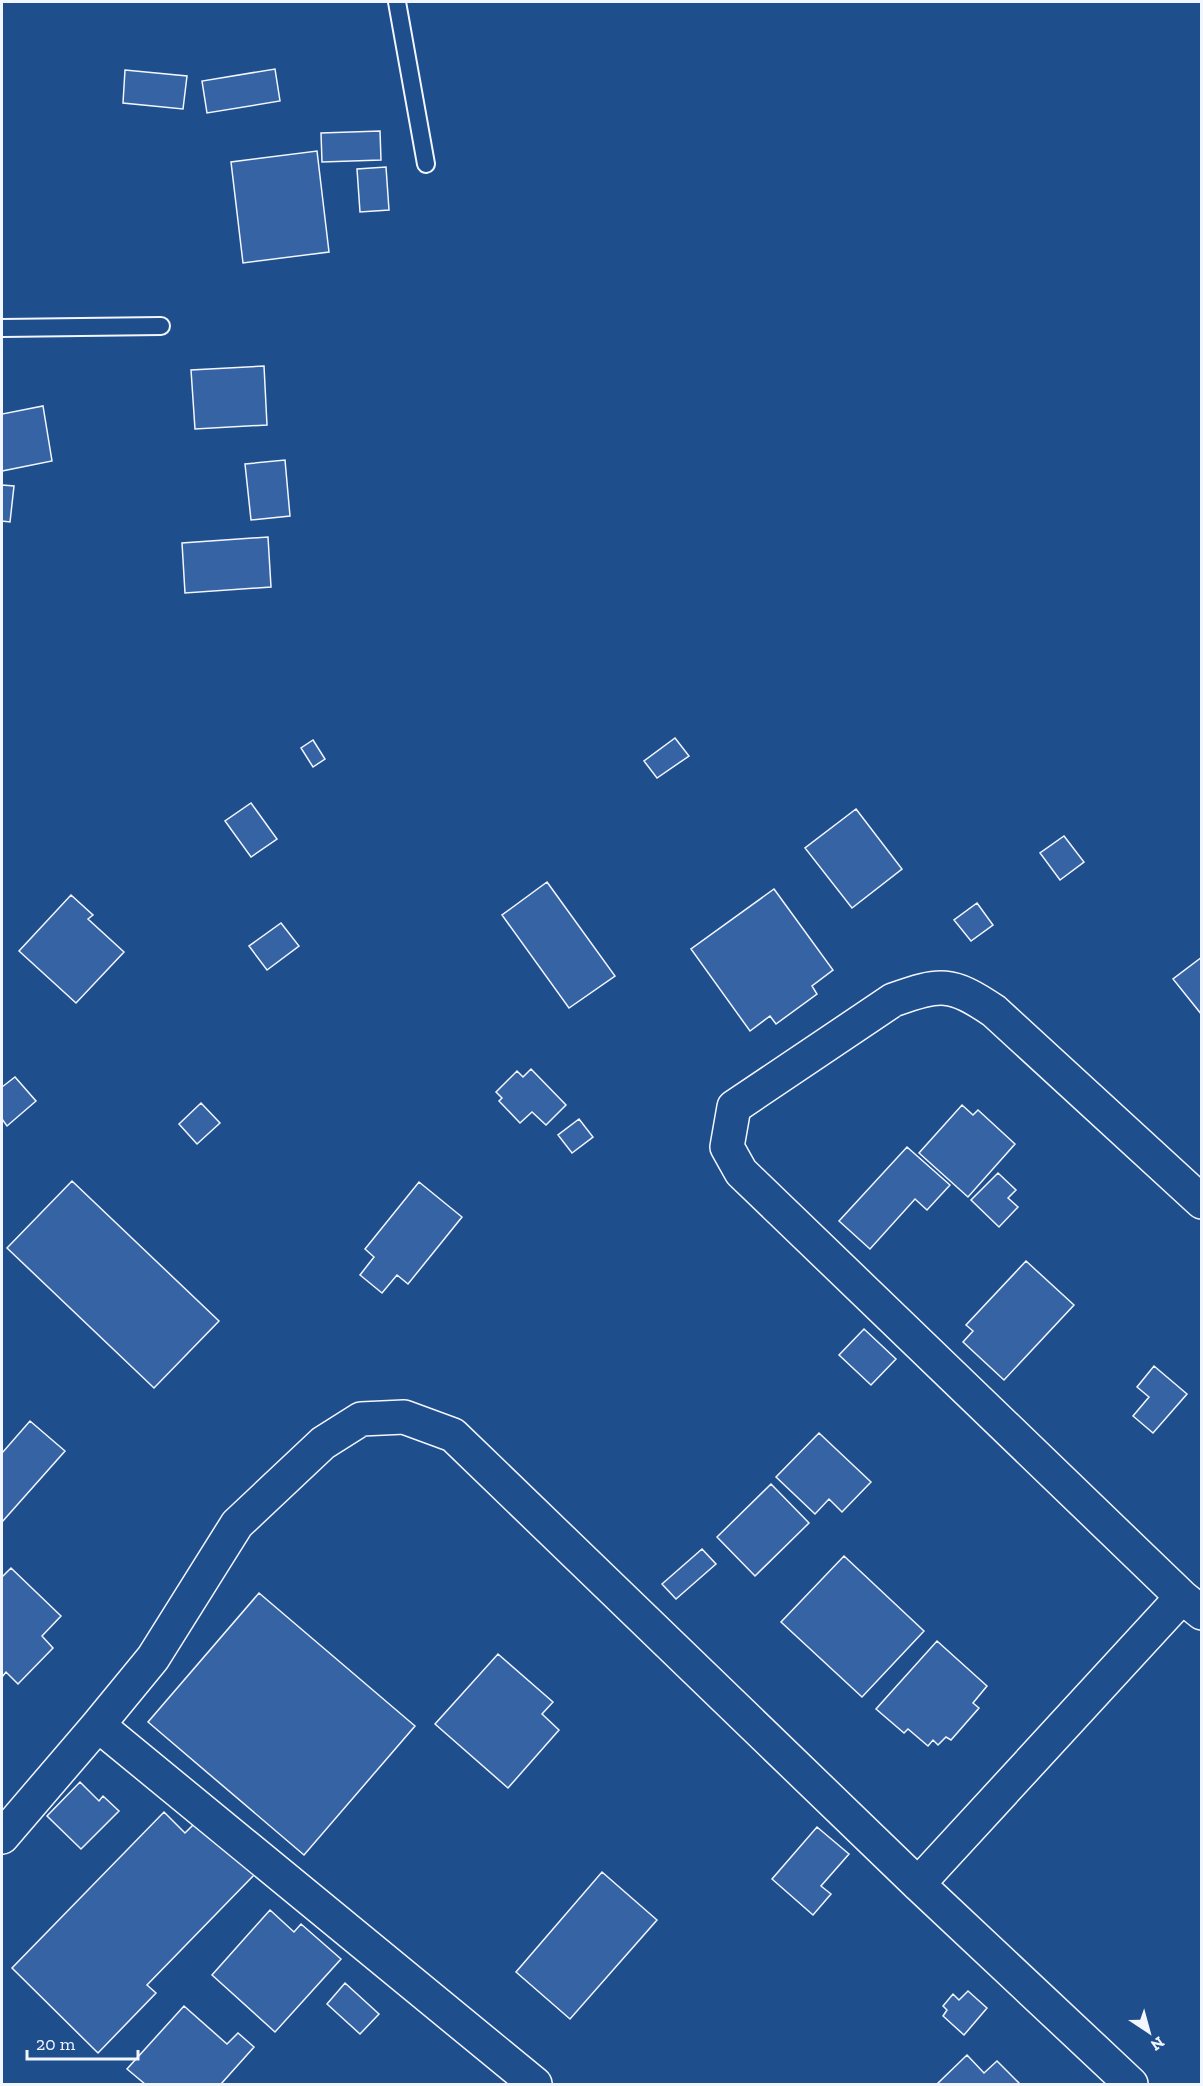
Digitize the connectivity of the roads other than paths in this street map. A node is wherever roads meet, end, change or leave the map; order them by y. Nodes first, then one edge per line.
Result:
1 (397, 2) edge
2 (426, 164) dead end
3 (161, 326) dead end
4 (2, 328) edge
5 (1202, 1202) edge
6 (1192, 1605) edge
7 (99, 1725) junction
8 (2, 1837) edge
9 (918, 1884) junction
10 (535, 2085) edge
11 (1131, 2085) edge

1 - 2 lane
3 - 4 lane
5 - 6 street
6 - 9 street
7 - 8 street
7 - 9 street
7 - 10 street
9 - 11 street

